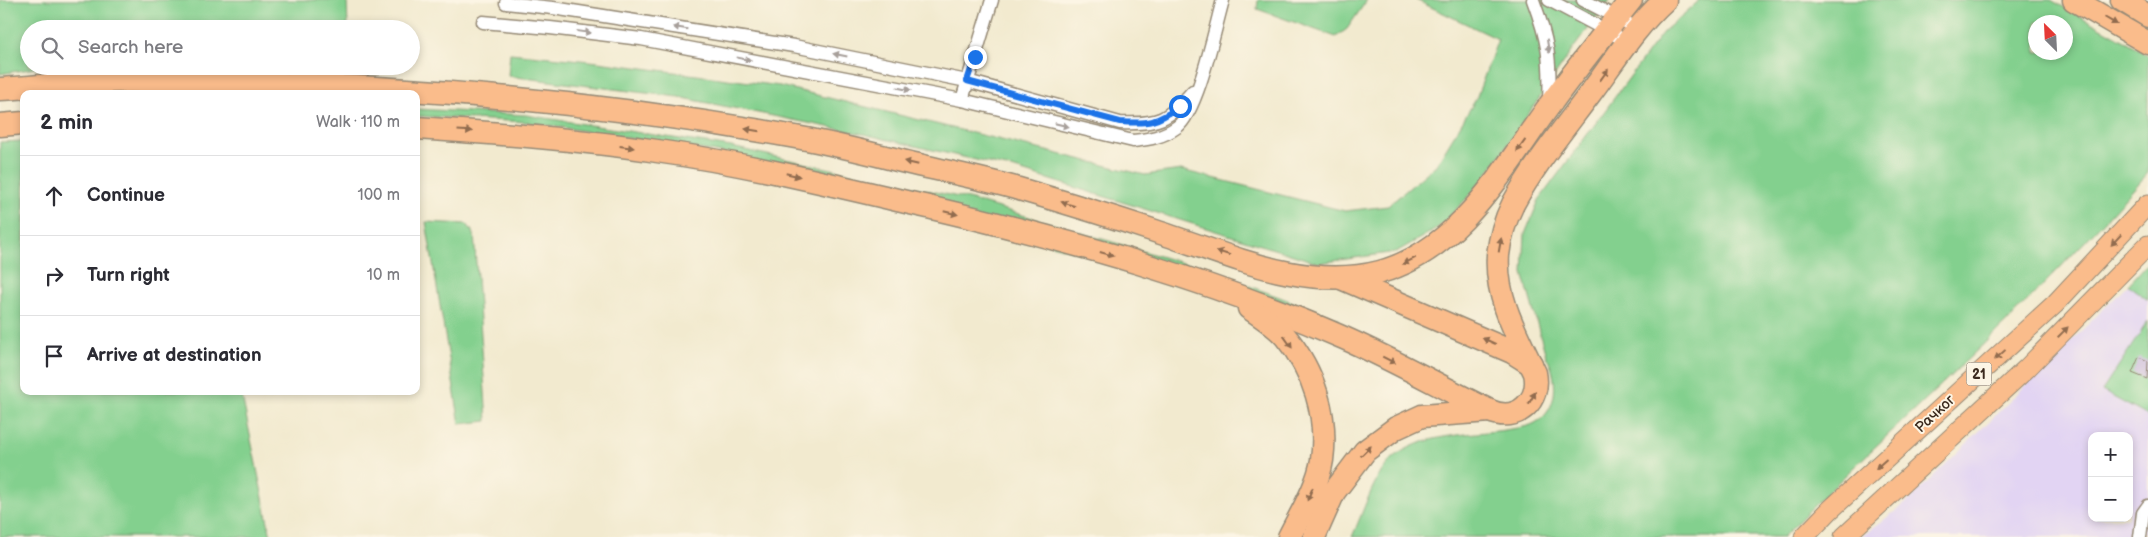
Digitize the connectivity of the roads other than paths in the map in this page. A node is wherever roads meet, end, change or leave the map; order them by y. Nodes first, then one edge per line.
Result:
1 (992, 0) edge
2 (1223, 0) edge
3 (1533, 0) edge
4 (1549, 0) edge
5 (1583, 0) edge
6 (1630, 0) edge
7 (1665, 0) edge
8 (2074, 0) edge
9 (506, 3) dead end
10 (553, 4) edge
11 (483, 22) dead end
12 (1612, 24) junction
13 (550, 28) junction
14 (1633, 35) junction
15 (2148, 43) edge
16 (334, 76) edge
17 (967, 81) junction
18 (1198, 85) junction
19 (0, 89) edge
20 (411, 90) edge
21 (420, 91) edge
22 (962, 100) junction
23 (1549, 106) junction
24 (20, 124) edge
25 (0, 125) edge
26 (420, 128) edge
27 (2148, 204) edge
28 (2148, 245) edge
29 (1340, 278) junction
30 (1223, 291) junction
31 (1531, 364) junction
32 (1490, 411) junction
33 (2148, 506) edge
34 (1289, 537) edge
35 (1314, 537) edge
36 (1804, 537) edge
37 (1844, 537) edge
38 (2140, 537) edge

1 - 17 street
2 - 18 street
3 -> 23 street
4 - 12 street
5 - 12 street
6 - 12 highway
7 - 14 highway
8 -> 15 highway
9 - 10 street
10 - 13 street
17 -> 10 street
11 - 13 street
12 - 14 street
12 - 23 highway
13 -> 22 street
31 -> 14 highway
16 - 19 highway
20 -> 16 highway
17 - 18 street
17 - 22 street
22 -> 18 street
29 -> 21 highway
23 -> 29 highway
24 - 25 highway
26 -> 30 highway
27 -> 36 main road, Рачког / 21
37 -> 28 main road, Рачког / 21
31 -> 29 highway
30 -> 32 highway
30 -> 34 highway
32 -> 31 highway
35 -> 32 highway
33 - 38 street

